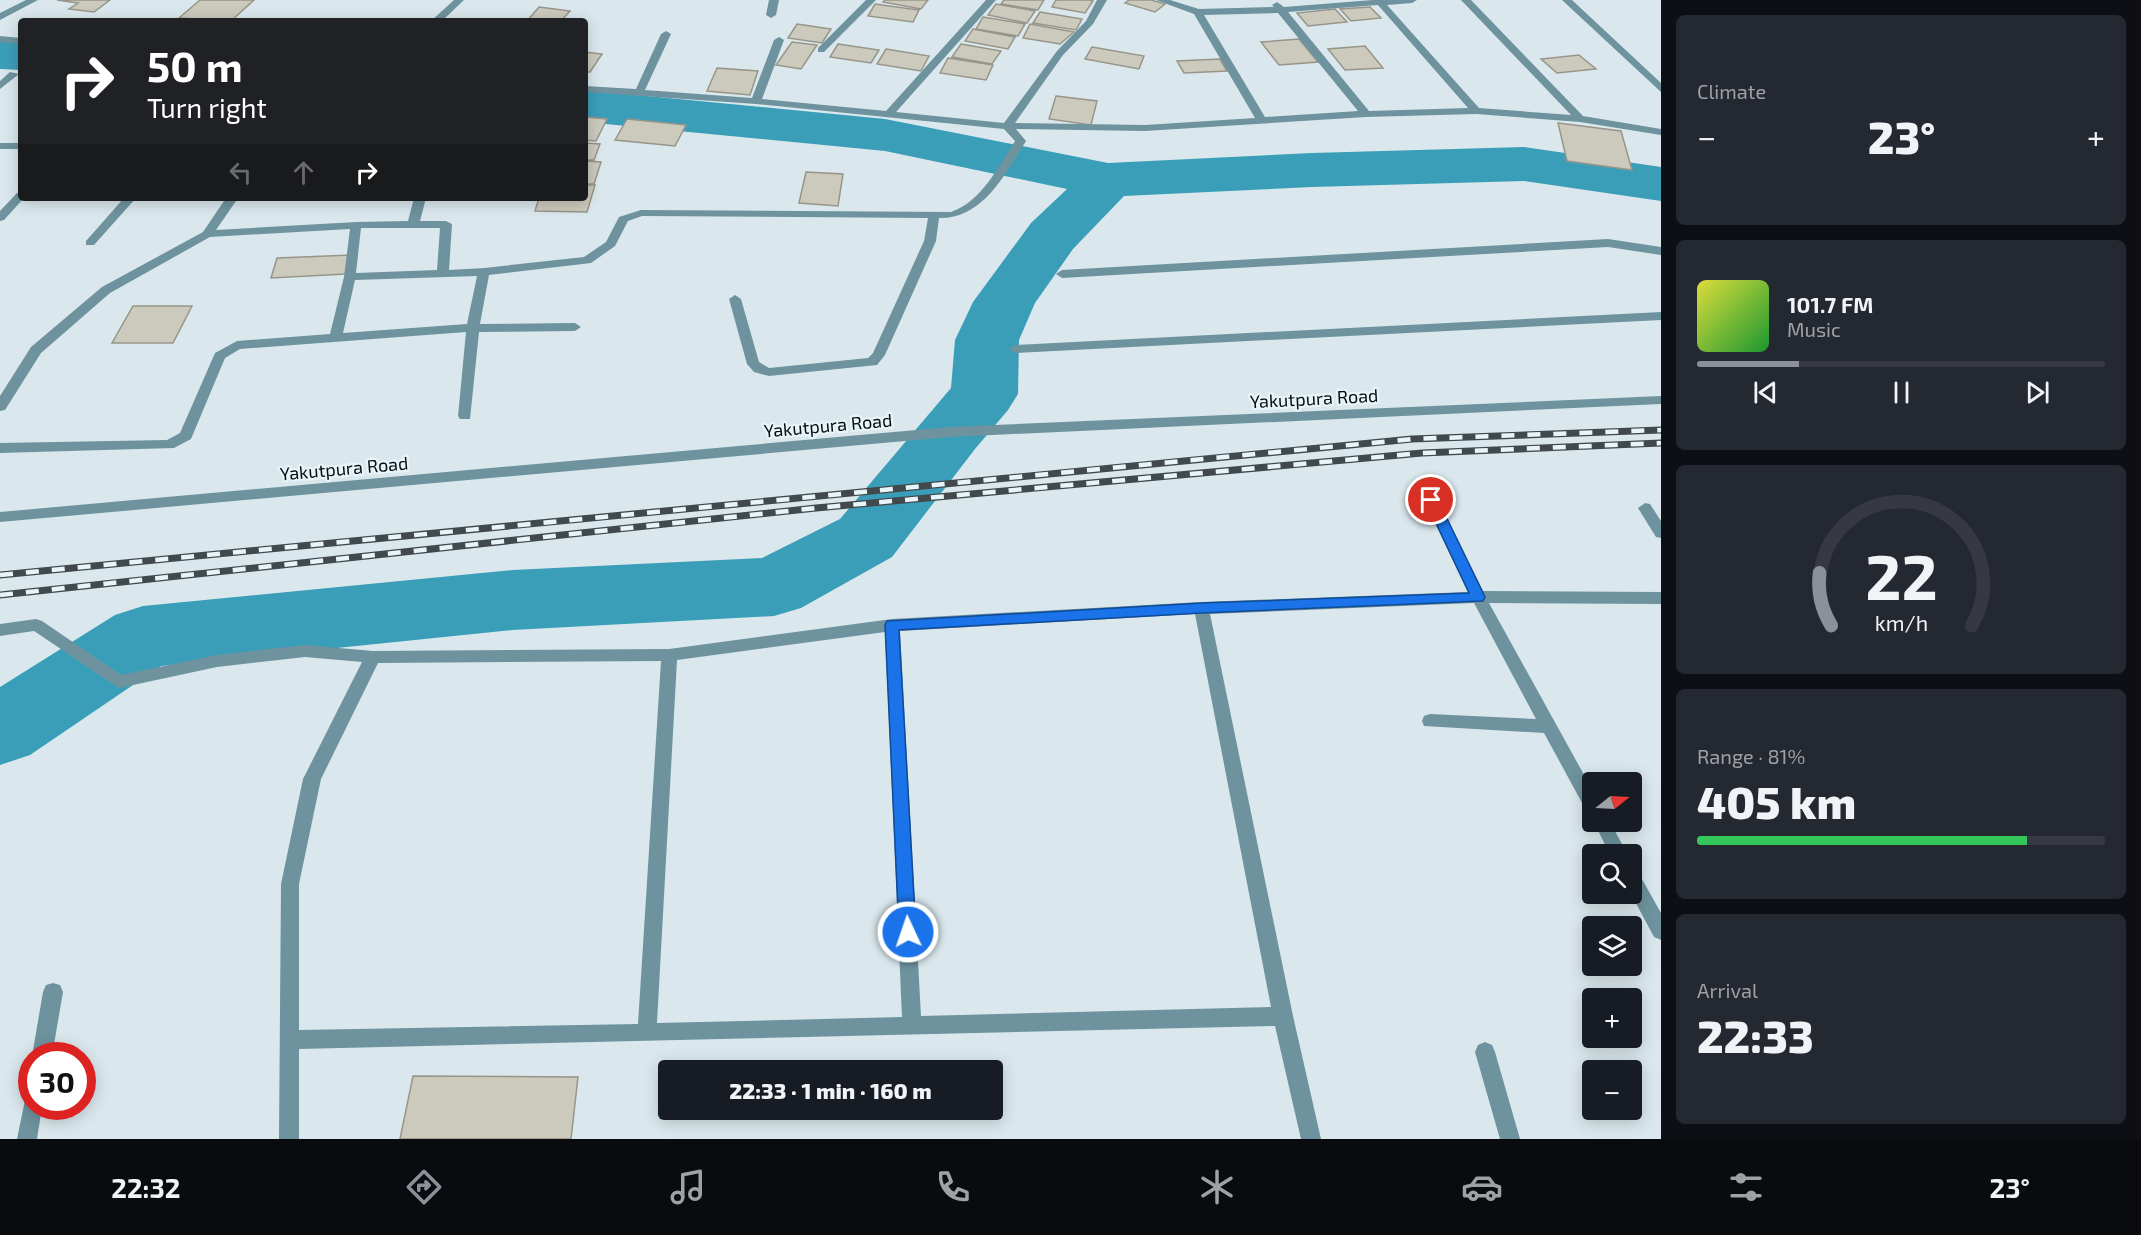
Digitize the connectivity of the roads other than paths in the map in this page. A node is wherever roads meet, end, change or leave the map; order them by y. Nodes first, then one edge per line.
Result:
1 (33, 0) edge
2 (459, 0) edge
3 (774, 0) edge
4 (871, 0) edge
5 (991, 0) edge
6 (1102, 0) edge
7 (1161, 0) edge
8 (1273, 0) edge
9 (1412, 0) edge
10 (1466, 0) edge
11 (1567, 0) edge
12 (1379, 1) edge
13 (1281, 10) junction
14 (1198, 12) junction
15 (771, 15) dead end
16 (0, 17) edge
17 (439, 18) edge
18 (666, 34) dead end
19 (0, 39) edge
20 (779, 40) dead end
21 (18, 41) edge
22 (821, 50) dead end
23 (14, 74) dead end
24 (0, 86) edge
25 (588, 89) edge
26 (1661, 89) edge
27 (639, 93) junction
28 (756, 101) junction
29 (1476, 111) junction
30 (1366, 114) junction
31 (888, 115) junction
32 (1580, 119) junction
33 (1262, 121) junction
34 (1007, 126) junction
35 (1661, 132) edge
36 (0, 146) edge
37 (18, 146) edge
38 (18, 198) edge
39 (127, 201) edge
40 (230, 201) edge
41 (419, 201) edge
42 (934, 215) junction
43 (0, 218) edge
44 (356, 225) junction
45 (412, 225) junction
46 (207, 234) junction
47 (90, 243) dead end
48 (1661, 251) edge
49 (442, 272) junction
50 (484, 272) junction
51 (1062, 274) dead end
52 (350, 277) junction
53 (735, 299) dead end
54 (1661, 316) edge
55 (575, 327) dead end
56 (473, 328) junction
57 (336, 336) junction
58 (1015, 349) dead end
59 (1661, 400) edge
60 (0, 407) edge
61 (465, 417) dead end
62 (0, 448) edge
63 (1431, 500) dead end
64 (1645, 508) dead end
65 (0, 517) edge
66 (1661, 533) edge
67 (1478, 597) junction
68 (1661, 598) edge
69 (1202, 608) junction
70 (892, 625) junction
71 (0, 630) edge
72 (669, 655) junction
73 (373, 657) junction
74 (1430, 721) dead end
75 (1549, 726) junction
76 (1582, 787) edge
77 (1642, 896) edge
78 (1661, 931) edge
79 (53, 992) dead end
80 (1283, 1016) junction
81 (912, 1026) junction
82 (646, 1034) junction
83 (289, 1040) junction
84 (44, 1042) edge
85 (1485, 1052) dead end
86 (30, 1120) edge
87 (27, 1139) edge
88 (289, 1139) edge
89 (1311, 1139) edge
90 (1510, 1139) edge

1 - 16 street
2 - 17 street
3 - 15 street
4 - 22 street
5 - 31 street
6 - 34 street
7 - 14 street
8 - 13 street
9 - 12 street
10 - 32 street
11 - 26 street
12 - 13 street
12 - 29 street
13 - 14 street
13 - 30 street
14 - 33 street
18 - 27 street
19 - 21 street
20 - 28 street
23 - 24 street
25 - 27 street
27 - 28 street
28 - 31 street
29 - 30 street
29 - 32 street
30 - 33 street
31 - 34 street
32 - 35 street
33 - 34 street
34 - 42 street
36 - 37 street
38 - 43 street
39 - 47 street
40 - 46 street
41 - 45 street
42 - 50 street
42 - 53 street
44 - 45 street
44 - 46 street
44 - 52 street
45 - 49 street
46 - 60 street
48 - 51 street
49 - 50 street
49 - 52 street
50 - 56 street
52 - 57 street
54 - 58 street
55 - 56 street
56 - 57 street
56 - 61 street
57 - 62 street
59 - 65 street, Yakutpura Road
63 - 67 street
64 - 66 street
67 - 68 street
67 - 69 street
67 - 75 street
69 - 70 street
69 - 80 street
70 - 72 street
70 - 81 street
71 - 73 street
72 - 73 street
72 - 82 street
73 - 83 street
74 - 75 street
75 - 76 street
77 - 78 street
79 - 84 street
80 - 81 street
80 - 89 street
81 - 82 street
82 - 83 street
83 - 88 street
85 - 90 street
86 - 87 street

